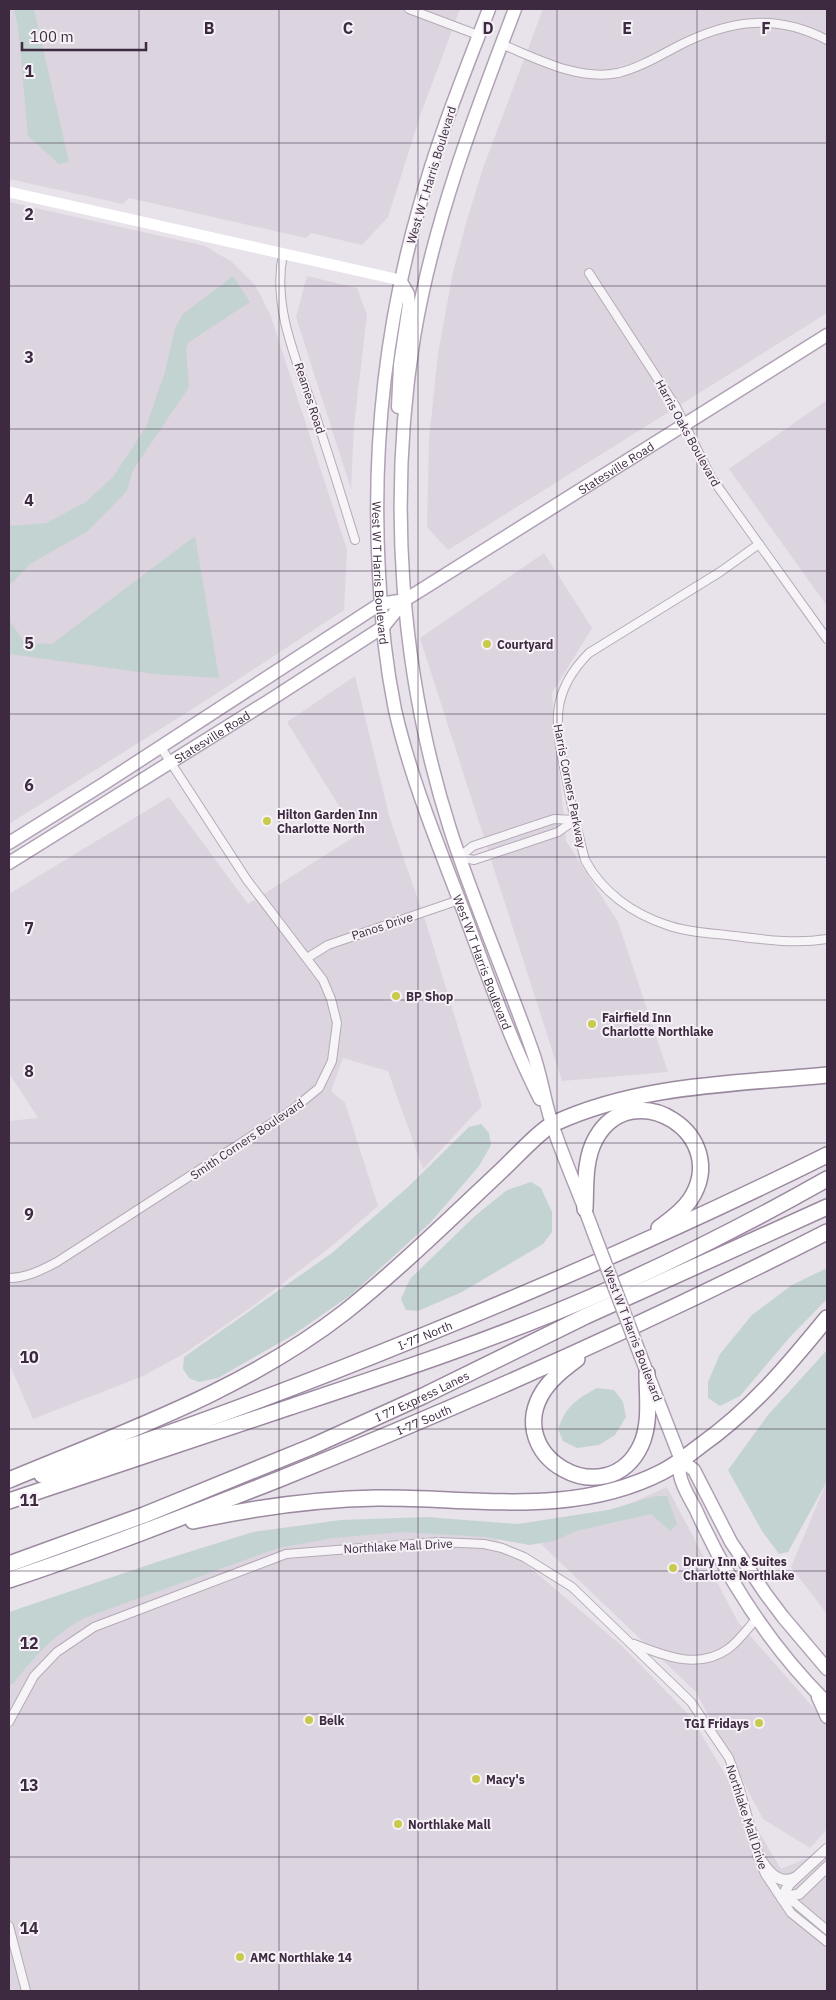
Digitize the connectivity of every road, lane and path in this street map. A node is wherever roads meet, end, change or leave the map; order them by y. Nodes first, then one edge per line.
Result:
1 (410, 9) edge
2 (489, 9) edge
3 (515, 9) edge
4 (478, 36) junction
5 (827, 40) edge
6 (501, 44) junction
7 (9, 192) edge
8 (283, 254) junction
9 (590, 273) dead end
10 (400, 280) junction
11 (827, 335) edge
12 (684, 424) junction
13 (402, 464) junction
14 (355, 540) dead end
15 (759, 544) junction
16 (405, 600) junction
17 (380, 604) junction
18 (383, 626) junction
19 (827, 638) edge
20 (160, 746) junction
21 (171, 762) junction
22 (104, 783) junction
23 (77, 801) junction
24 (575, 820) junction
25 (69, 826) junction
26 (53, 836) junction
27 (9, 843) edge
28 (459, 857) junction
29 (9, 863) edge
30 (459, 900) junction
31 (827, 939) edge
32 (307, 958) junction
33 (827, 1076) edge
34 (552, 1124) junction
35 (827, 1155) edge
36 (827, 1179) edge
37 (827, 1207) edge
38 (585, 1209) junction
39 (827, 1232) edge
40 (638, 1244) junction
41 (9, 1278) edge
42 (827, 1318) edge
43 (599, 1342) junction
44 (647, 1373) junction
45 (681, 1460) junction
46 (9, 1480) edge
47 (9, 1485) edge
48 (9, 1500) edge
49 (150, 1530) junction
50 (9, 1564) edge
51 (9, 1580) edge
52 (757, 1618) junction
53 (630, 1643) junction
54 (827, 1669) edge
55 (815, 1690) junction
56 (827, 1703) edge
57 (827, 1717) edge
58 (9, 1722) edge
59 (827, 1848) edge
60 (758, 1855) junction
61 (827, 1867) edge
62 (801, 1874) junction
63 (782, 1898) junction
64 (9, 1926) edge
65 (827, 1930) edge
66 (827, 1942) edge
67 (26, 1991) edge

1 - 4 street
2 - 4 main road, West W T Harris Boulevard
3 - 6 main road, West W T Harris Boulevard
4 - 10 main road, West W T Harris Boulevard
5 - 6 street
6 - 13 main road, West W T Harris Boulevard
7 - 8 main road
8 - 10 main road
8 - 14 street, Reames Road
9 - 12 street, Harris Oaks Boulevard
10 - 13 main road
10 - 17 main road, West W T Harris Boulevard
11 - 12 main road, Statesville Road
12 - 15 street, Harris Oaks Boulevard
12 - 16 main road, Statesville Road
13 - 16 main road, West W T Harris Boulevard
15 - 19 street, Harris Oaks Boulevard
15 - 24 street, Harris Corners Parkway
16 - 17 main road, Statesville Road
16 - 18 main road, Statesville Road
16 - 28 main road, West W T Harris Boulevard
17 - 18 main road, West W T Harris Boulevard
17 - 20 main road, Statesville Road
18 - 21 main road, Statesville Road
18 - 30 main road, West W T Harris Boulevard
20 - 21 street, Smith Corners Boulevard
20 - 22 main road, Statesville Road
21 - 25 main road, Statesville Road
21 - 32 street, Smith Corners Boulevard
22 - 23 main road, Statesville Road
22 - 25 main road
23 - 26 main road
23 - 27 main road, Statesville Road
24 - 28 street
24 - 28 street
24 - 31 street, Harris Corners Parkway
25 - 26 main road, Statesville Road
26 - 29 main road, Statesville Road
28 - 34 main road, West W T Harris Boulevard
30 - 32 street, Panos Drive
30 - 34 main road, West W T Harris Boulevard
32 - 41 street, Smith Corners Boulevard
33 - 34 highway
34 - 38 main road, West W T Harris Boulevard
34 - 46 highway
35 - 40 highway, I-77 North
36 - 48 highway
37 - 50 highway, I 77 Express Lanes
38 - 40 highway
38 - 44 main road, West W T Harris Boulevard, bridge
39 - 43 highway, I-77 South
40 - 47 highway, I-77 North
42 - 45 highway
43 - 44 highway
43 - 49 highway, I-77 South
44 - 45 main road, West W T Harris Boulevard
45 - 49 highway
45 - 52 main road, West W T Harris Boulevard
45 - 54 main road, West W T Harris Boulevard
49 - 51 highway, I-77 South
52 - 53 street
52 - 55 main road, West W T Harris Boulevard
53 - 58 street, Northlake Mall Drive
53 - 60 street, Northlake Mall Drive
55 - 56 main road, West W T Harris Boulevard
55 - 57 main road
59 - 62 street
60 - 62 street
60 - 63 street, Northlake Mall Drive
61 - 63 street
62 - 63 street
63 - 65 street, Northlake Mall Drive
63 - 66 street, Northlake Mall Drive
64 - 67 street

